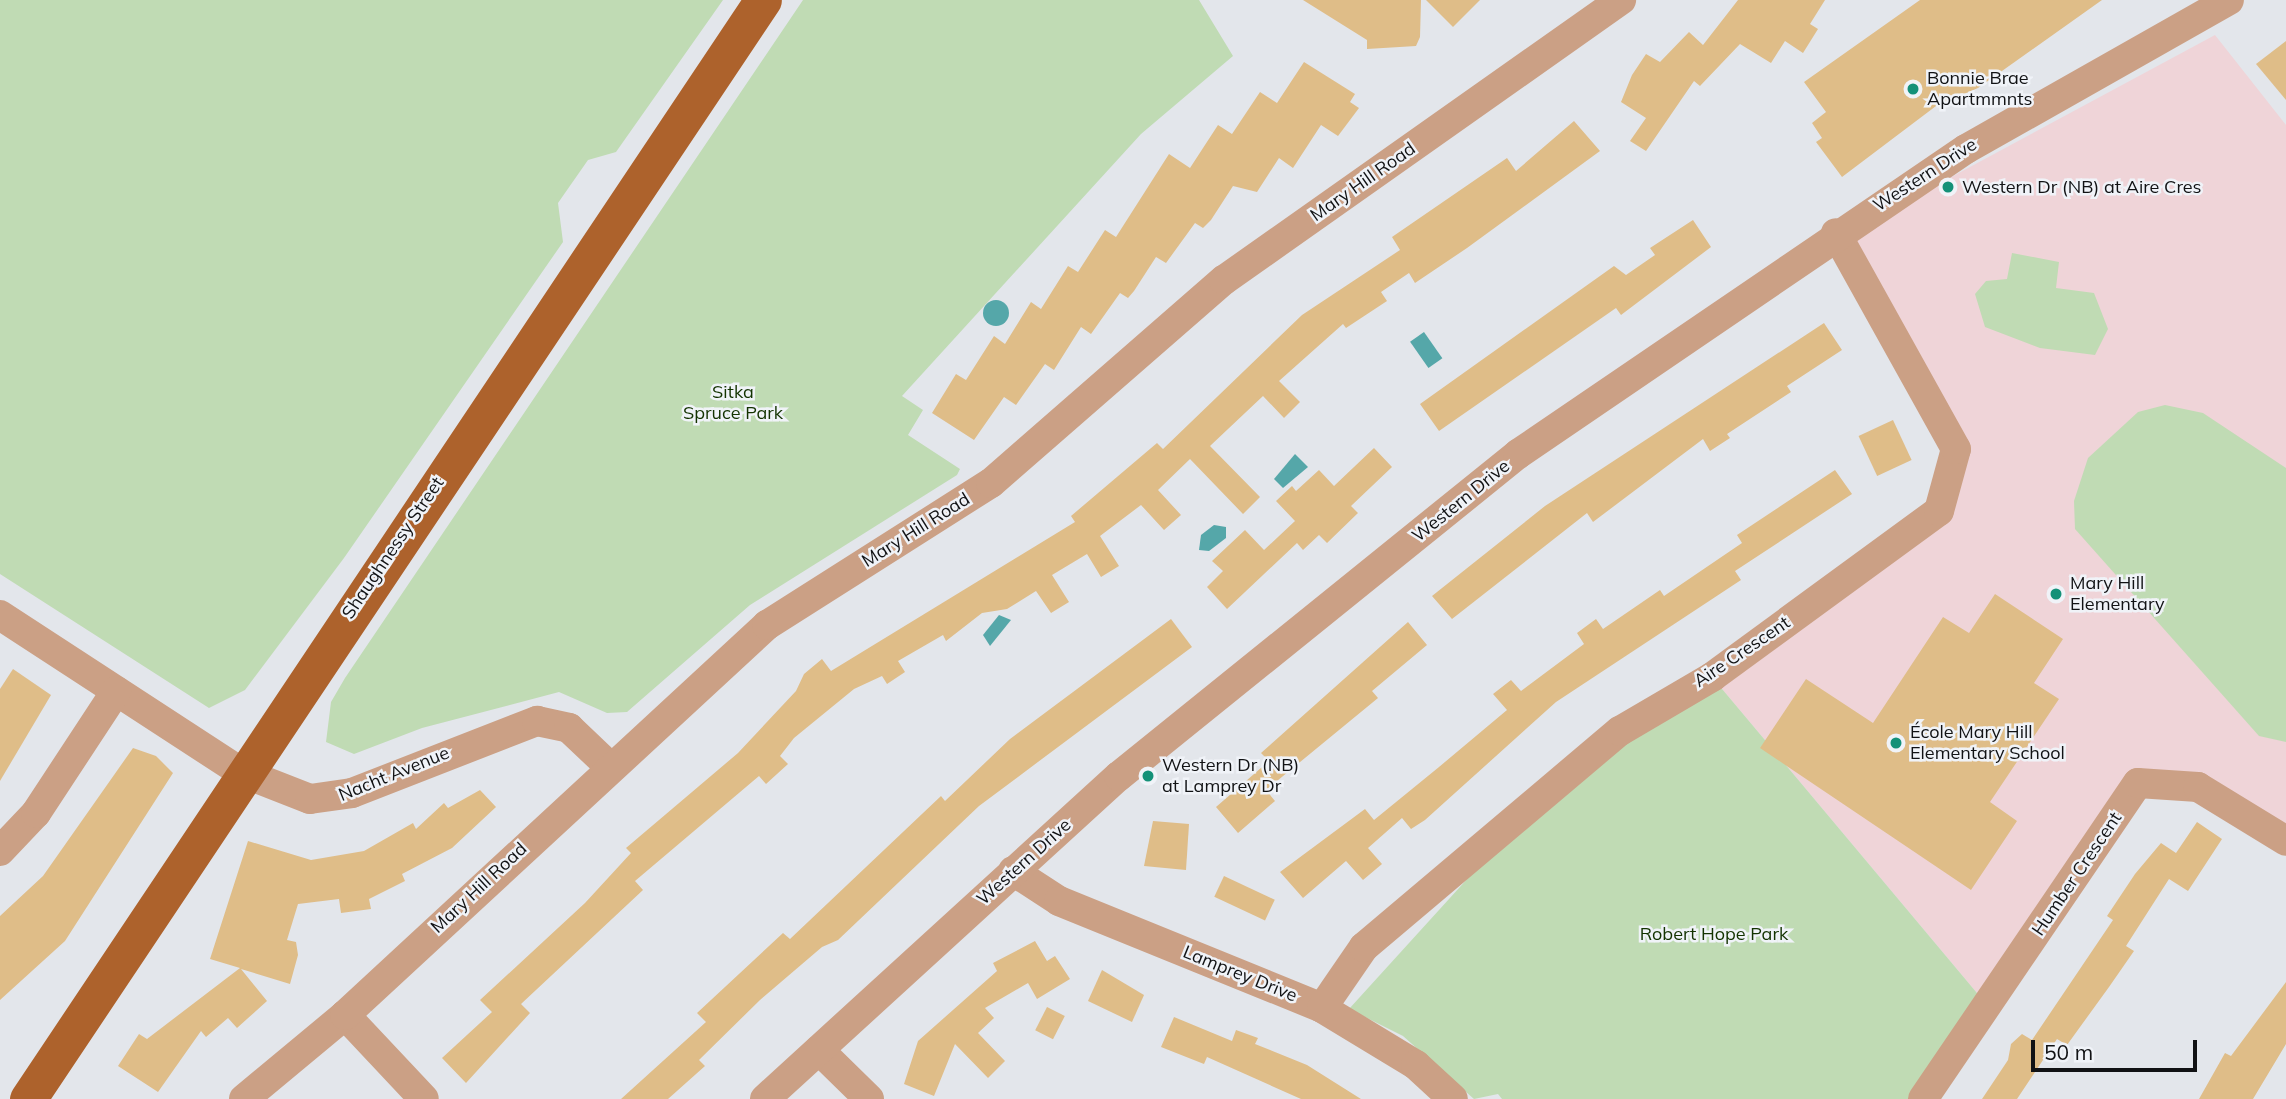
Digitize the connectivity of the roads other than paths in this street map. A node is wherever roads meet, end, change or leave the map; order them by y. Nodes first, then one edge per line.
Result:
1 (763, 0) edge
2 (1621, 0) edge
3 (2229, 0) edge
4 (1836, 233) junction
5 (0, 615) edge
6 (116, 691) junction
7 (609, 766) junction
8 (241, 772) junction
9 (2286, 841) edge
10 (0, 851) edge
11 (1013, 871) junction
12 (1322, 1008) junction
13 (345, 1015) junction
14 (818, 1050) junction
15 (28, 1099) edge
16 (244, 1099) edge
17 (424, 1099) edge
18 (765, 1099) edge
19 (869, 1099) edge
20 (1453, 1099) edge
21 (1923, 1099) edge

1 - 8 main road, Shaughnessy Street
2 - 7 street, Mary Hill Road
3 - 4 street, Western Drive
4 - 11 street, Western Drive
4 - 12 street, Aire Crescent
5 - 6 street, Nacht Avenue
6 - 8 street, Nacht Avenue
6 - 10 street
7 - 8 street, Nacht Avenue
7 - 13 street, Mary Hill Road
8 - 15 main road, Shaughnessy Street
9 - 21 street, Humber Crescent
11 - 12 street, Lamprey Drive
11 - 14 street, Western Drive
12 - 20 street, Lamprey Drive
13 - 16 street, Mary Hill Road
13 - 17 street
14 - 18 street, Western Drive
14 - 19 street

